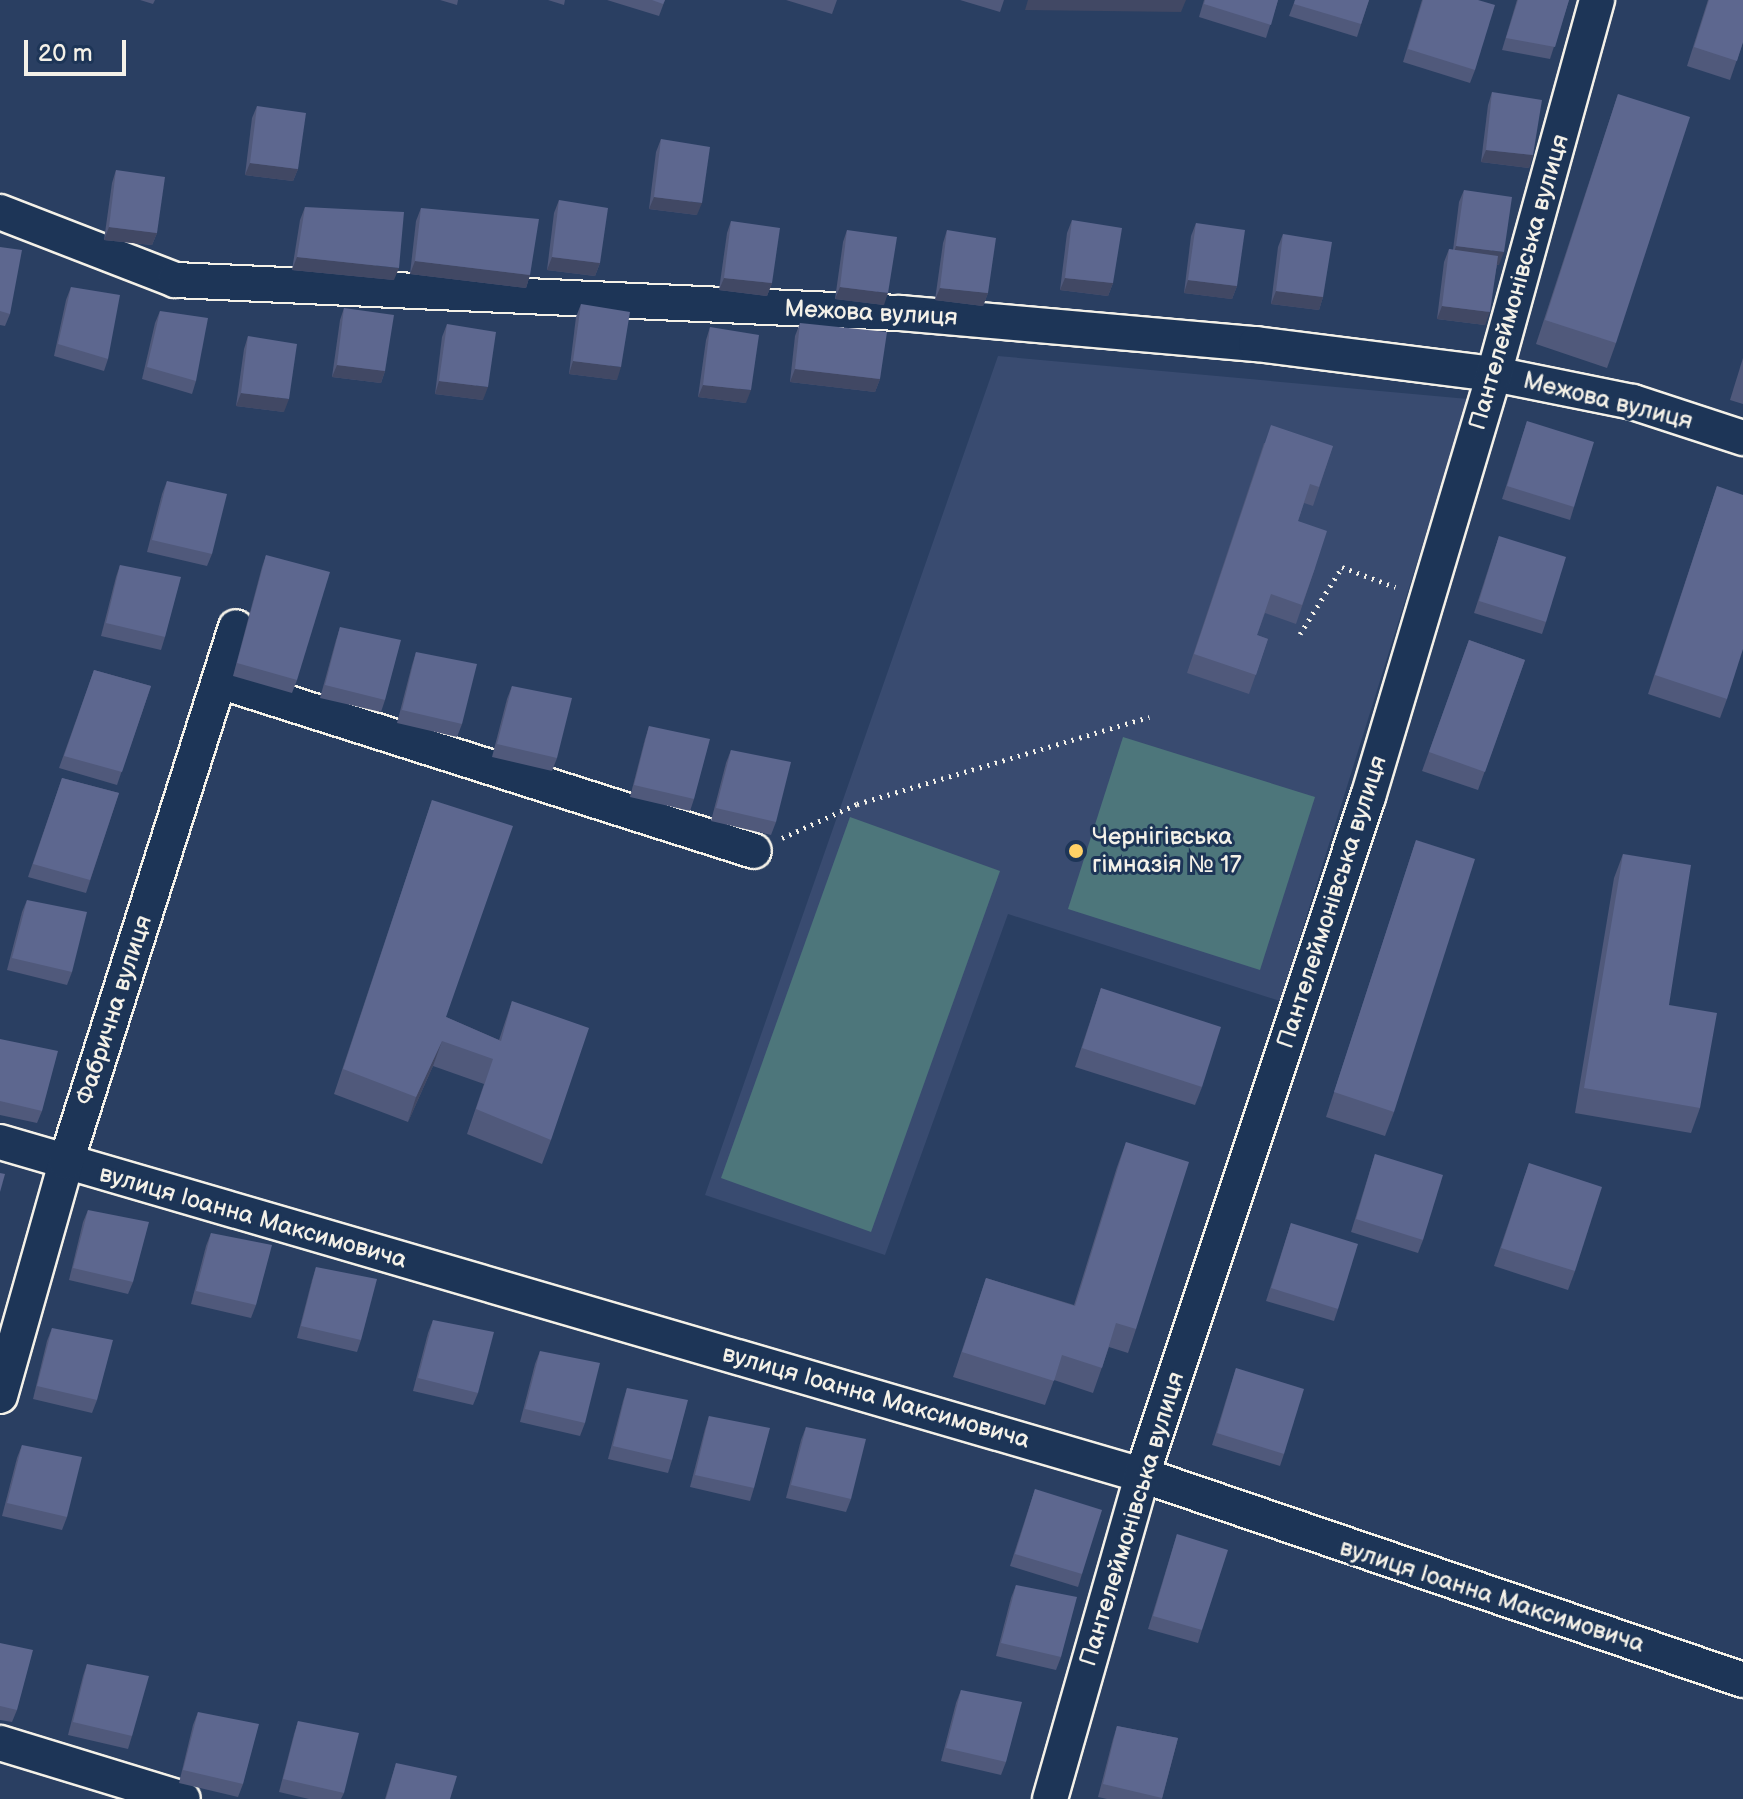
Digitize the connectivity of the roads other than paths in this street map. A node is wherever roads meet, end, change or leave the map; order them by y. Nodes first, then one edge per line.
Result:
1 (1597, 0) edge
2 (0, 212) edge
3 (1494, 374) junction
4 (1743, 438) edge
5 (236, 627) dead end
6 (219, 681) junction
7 (754, 851) road end
8 (0, 1142) edge
9 (66, 1162) junction
10 (0, 1396) edge
11 (1142, 1475) junction
12 (1743, 1680) edge
13 (0, 1743) edge
14 (183, 1799) edge
15 (1050, 1799) edge

1 - 3 street, Пантелеймонівська вулиця
2 - 3 street, Межова вулиця
3 - 4 street, Межова вулиця
3 - 11 street, Пантелеймонівська вулиця
5 - 6 street, Фабрична вулиця
6 - 7 street
6 - 9 street, Фабрична вулиця
8 - 9 street, вулиця Іоанна Максимовича
9 - 10 street, Фабрична вулиця
9 - 11 street, вулиця Іоанна Максимовича
11 - 12 street, вулиця Іоанна Максимовича
11 - 15 street, Пантелеймонівська вулиця
13 - 14 street

